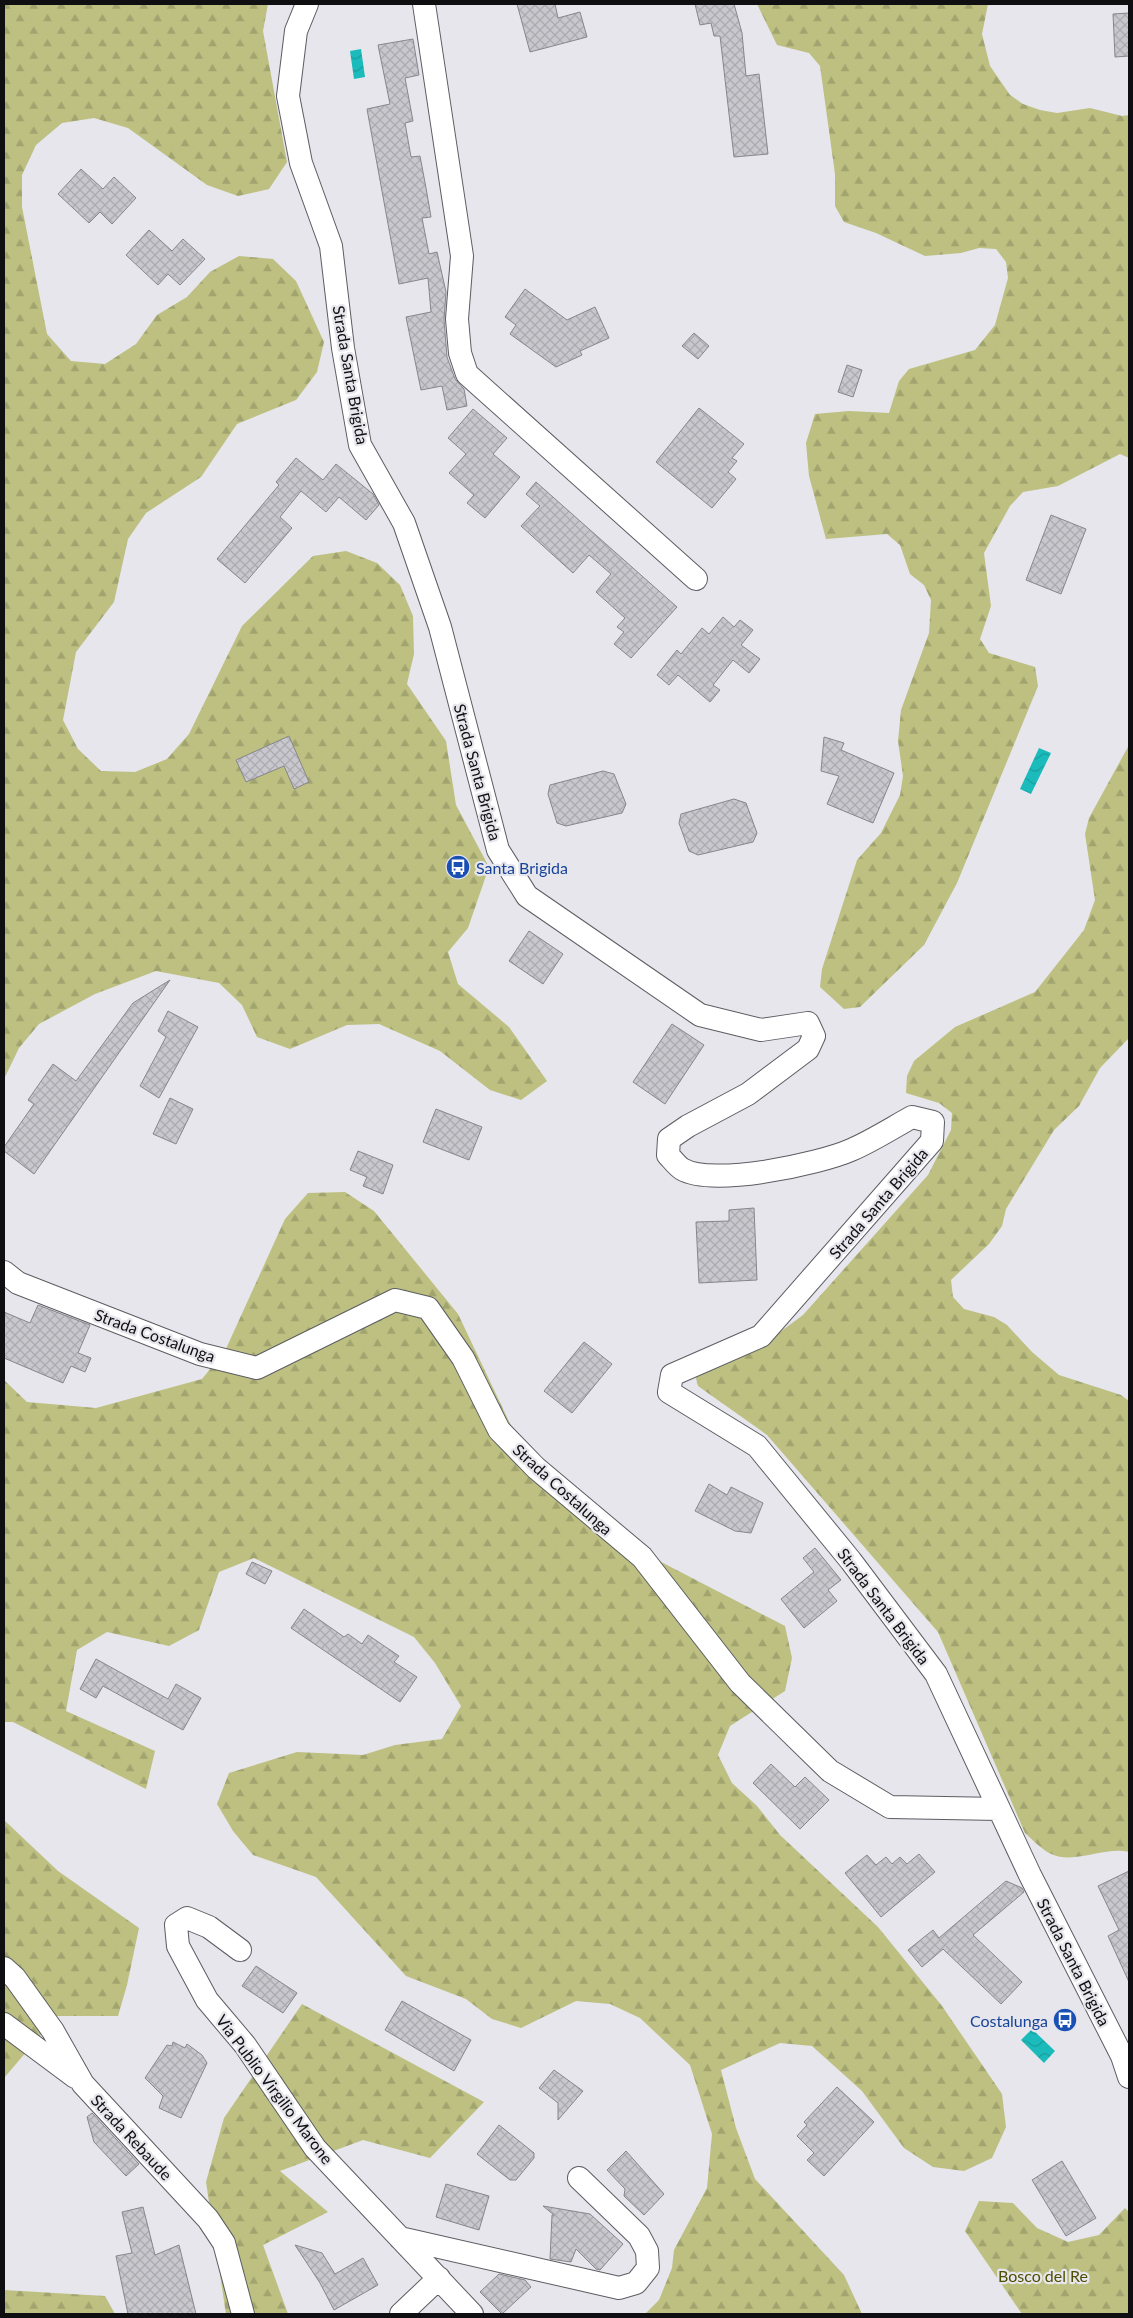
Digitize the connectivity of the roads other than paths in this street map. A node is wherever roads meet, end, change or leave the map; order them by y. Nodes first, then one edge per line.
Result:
1 (307, 4) edge
2 (424, 4) edge
3 (696, 578) dead end
4 (4, 1272) edge
5 (999, 1809) junction
6 (240, 1950) dead end
7 (4, 1968) edge
8 (4, 2024) edge
9 (1129, 2077) edge
10 (83, 2084) junction
11 (580, 2178) dead end
12 (400, 2238) junction
13 (439, 2278) junction
14 (243, 2314) edge
15 (401, 2314) edge
16 (472, 2314) edge

1 - 5 street, Strada Santa Brigida
2 - 3 street
4 - 5 street, Strada Costalunga
5 - 9 street, Strada Santa Brigida
6 - 12 street, Via Publio Virgilio Marone
7 - 10 street, Strada Rebaude
8 - 10 street
10 - 14 street, Strada Rebaude
11 - 12 street
12 - 13 street, Via Publio Virgilio Marone
13 - 15 street
13 - 16 street, Via Publio Virgilio Marone

